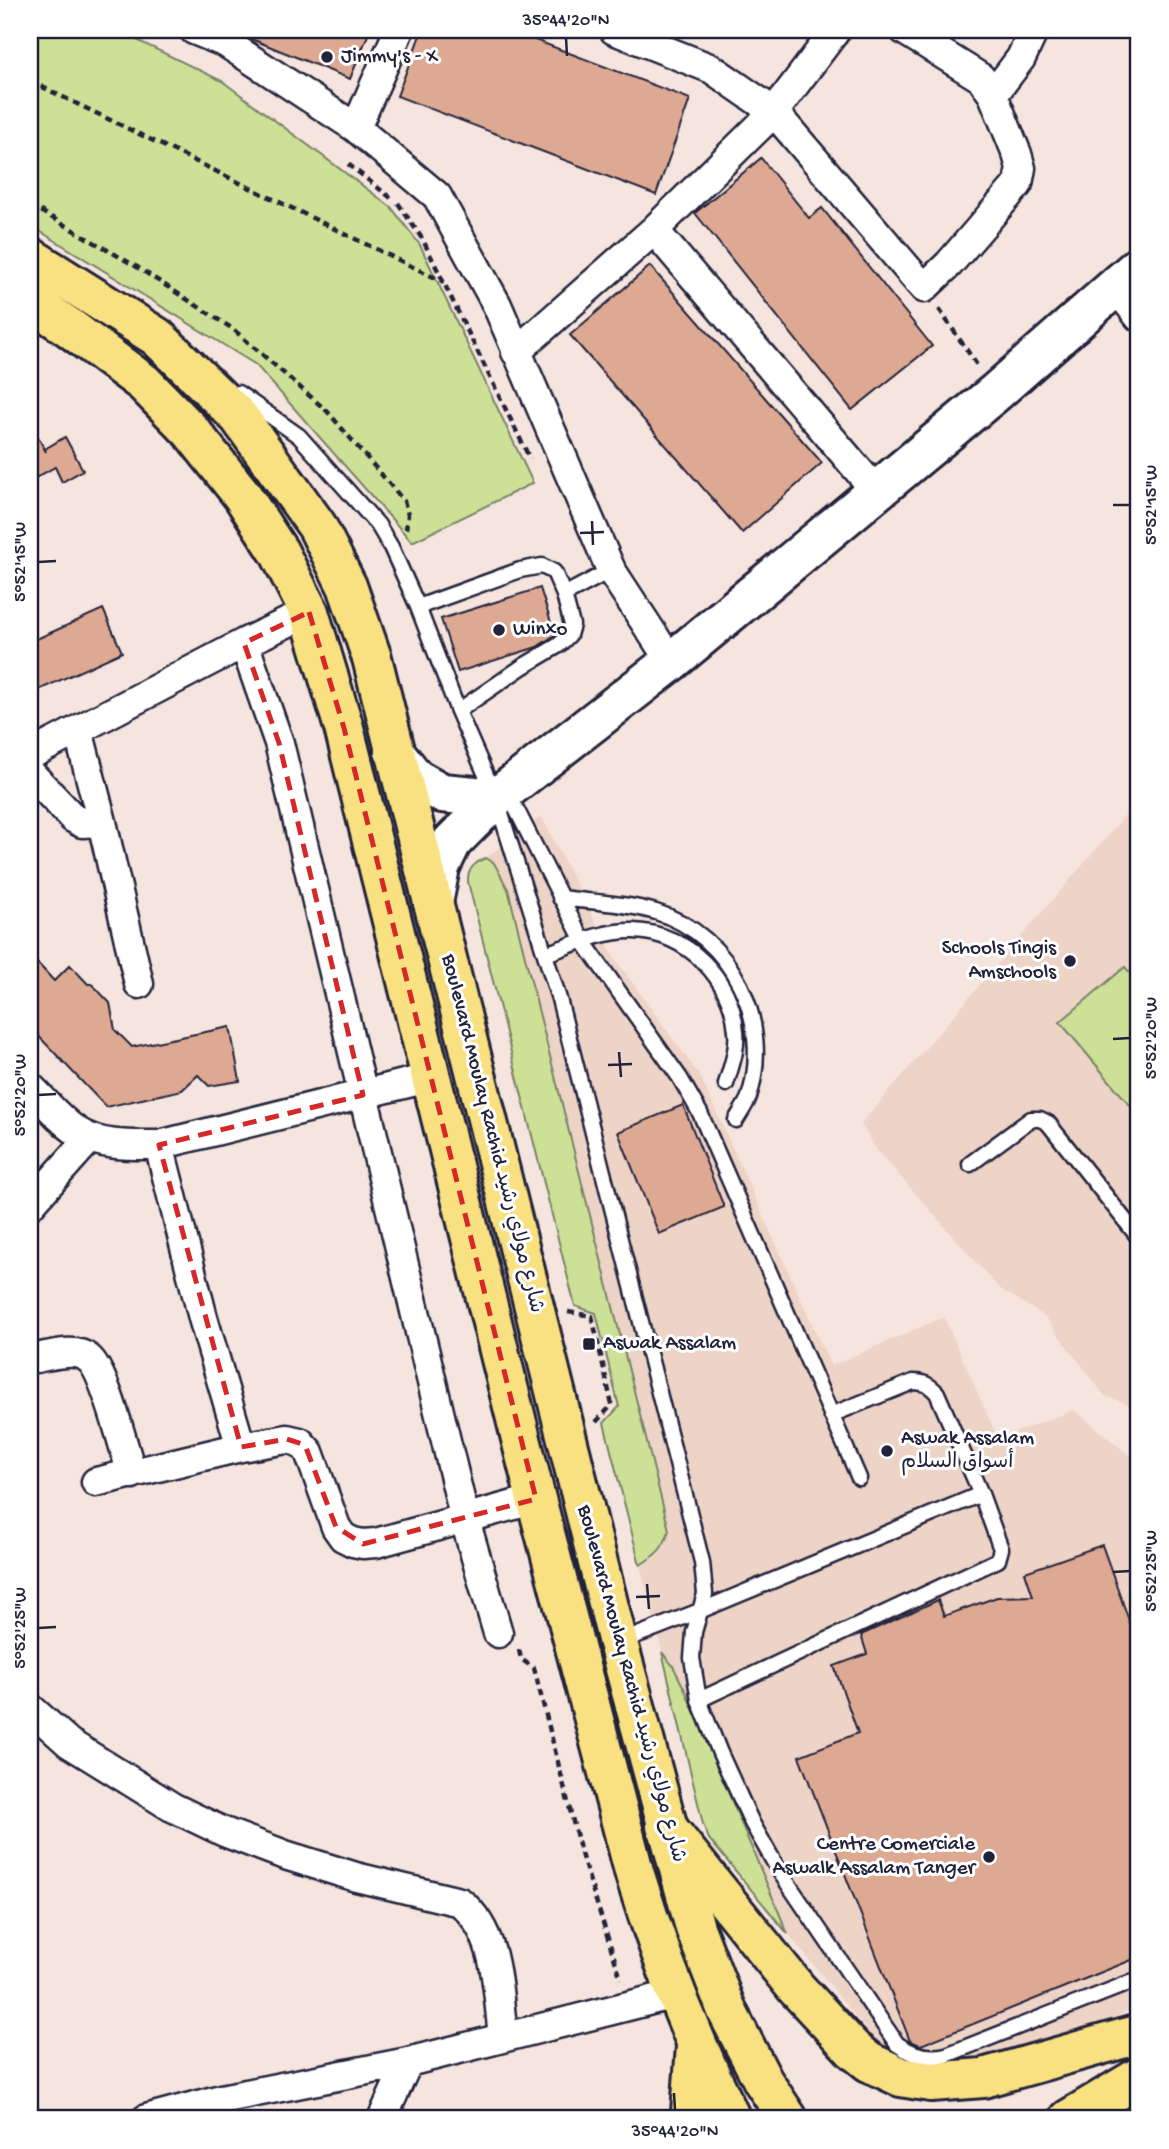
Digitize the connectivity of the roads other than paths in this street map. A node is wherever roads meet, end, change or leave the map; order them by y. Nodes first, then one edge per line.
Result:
1 (194, 30) edge
2 (400, 30) edge
3 (614, 30) edge
4 (836, 30) edge
5 (904, 30) edge
6 (1034, 30) edge
7 (229, 36) edge
8 (992, 95) junction
9 (774, 112) junction
10 (356, 128) junction
11 (654, 229) junction
12 (30, 257) edge
13 (1127, 276) edge
14 (30, 301) edge
15 (1139, 317) edge
16 (157, 337) junction
17 (516, 352) junction
18 (876, 491) junction
19 (611, 570) junction
20 (564, 595) junction
21 (418, 607) junction
22 (309, 612) junction
23 (244, 643) junction
24 (671, 662) junction
25 (458, 711) junction
26 (78, 730) junction
27 (394, 751) junction
28 (30, 755) edge
29 (30, 773) edge
30 (501, 794) junction
31 (102, 822) junction
32 (560, 898) junction
33 (433, 903) junction
34 (583, 941) junction
35 (546, 954) junction
36 (139, 985) dead end
37 (432, 1077) junction
38 (726, 1084) dead end
39 (30, 1087) edge
40 (363, 1095) junction
41 (736, 1120) dead end
42 (90, 1138) junction
43 (159, 1145) junction
44 (970, 1164) dead end
45 (30, 1205) edge
46 (1139, 1238) edge
47 (35, 1358) dead end
48 (831, 1415) junction
49 (241, 1447) junction
50 (132, 1474) junction
51 (859, 1478) dead end
52 (96, 1482) dead end
53 (981, 1494) junction
54 (536, 1499) junction
55 (465, 1520) junction
56 (702, 1610) junction
57 (498, 1633) dead end
58 (618, 1643) junction
59 (699, 1700) junction
60 (30, 1708) edge
61 (666, 1826) junction
62 (1139, 1979) edge
63 (675, 1994) junction
64 (1139, 2034) edge
65 (503, 2036) junction
66 (696, 2046) junction
67 (408, 2062) junction
68 (1139, 2077) edge
69 (1086, 2113) edge
70 (146, 2119) edge
71 (382, 2119) edge
72 (693, 2119) edge
73 (731, 2119) edge
74 (788, 2119) edge

1 - 7 street
2 - 10 street
3 - 9 street
4 - 9 street
5 - 8 street
6 - 8 street
7 - 10 street
8 - 9 street
9 - 11 street
10 - 17 street
11 - 17 street
11 - 18 street
12 - 16 main road, Boulevard Moulay Rachid شارع مولاي رشيد
13 - 15 street
13 - 18 street
14 - 22 main road, Boulevard Moulay Rachid شارع مولاي رشيد
16 - 21 lane
16 - 27 main road, Boulevard Moulay Rachid شارع مولاي رشيد
17 - 19 street
18 - 24 street
19 - 20 lane
19 - 24 street
20 - 21 lane
20 - 25 lane
21 - 25 lane
22 - 23 street
22 - 37 main road, Boulevard Moulay Rachid شارع مولاي رشيد
23 - 26 street
23 - 40 street
24 - 30 street
25 - 30 lane
26 - 28 street
26 - 31 street
27 - 30 street
27 - 33 main road, Boulevard Moulay Rachid شارع مولاي رشيد
29 - 31 street
30 - 32 lane
30 - 33 street
30 - 35 lane
31 - 36 street
32 - 34 lane
32 - 41 lane
33 - 58 main road, Boulevard Moulay Rachid شارع مولاي رشيد
34 - 35 lane
34 - 38 lane
34 - 48 lane
35 - 56 lane
37 - 40 street
37 - 54 main road, Boulevard Moulay Rachid شارع مولاي رشيد
39 - 42 street
40 - 43 street
40 - 55 street
42 - 43 street
42 - 45 street
43 - 49 street
44 - 46 lane
47 - 50 street
48 - 51 lane
48 - 53 lane
49 - 50 street
49 - 55 street
50 - 52 street
53 - 56 lane
53 - 59 lane
54 - 55 street
54 - 63 main road, Boulevard Moulay Rachid شارع مولاي رشيد
55 - 57 street
56 - 58 lane
56 - 59 lane
58 - 61 main road, Boulevard Moulay Rachid شارع مولاي رشيد
59 - 62 lane
60 - 65 street
61 - 64 main road
61 - 74 main road, Boulevard Moulay Rachid شارع مولاي رشيد
63 - 65 street
63 - 66 main road, Boulevard Moulay Rachid شارع مولاي رشيد
65 - 67 street
66 - 72 main road
66 - 73 main road, Boulevard Moulay Rachid شارع مولاي رشيد
67 - 70 street
67 - 71 street
68 - 69 main road

